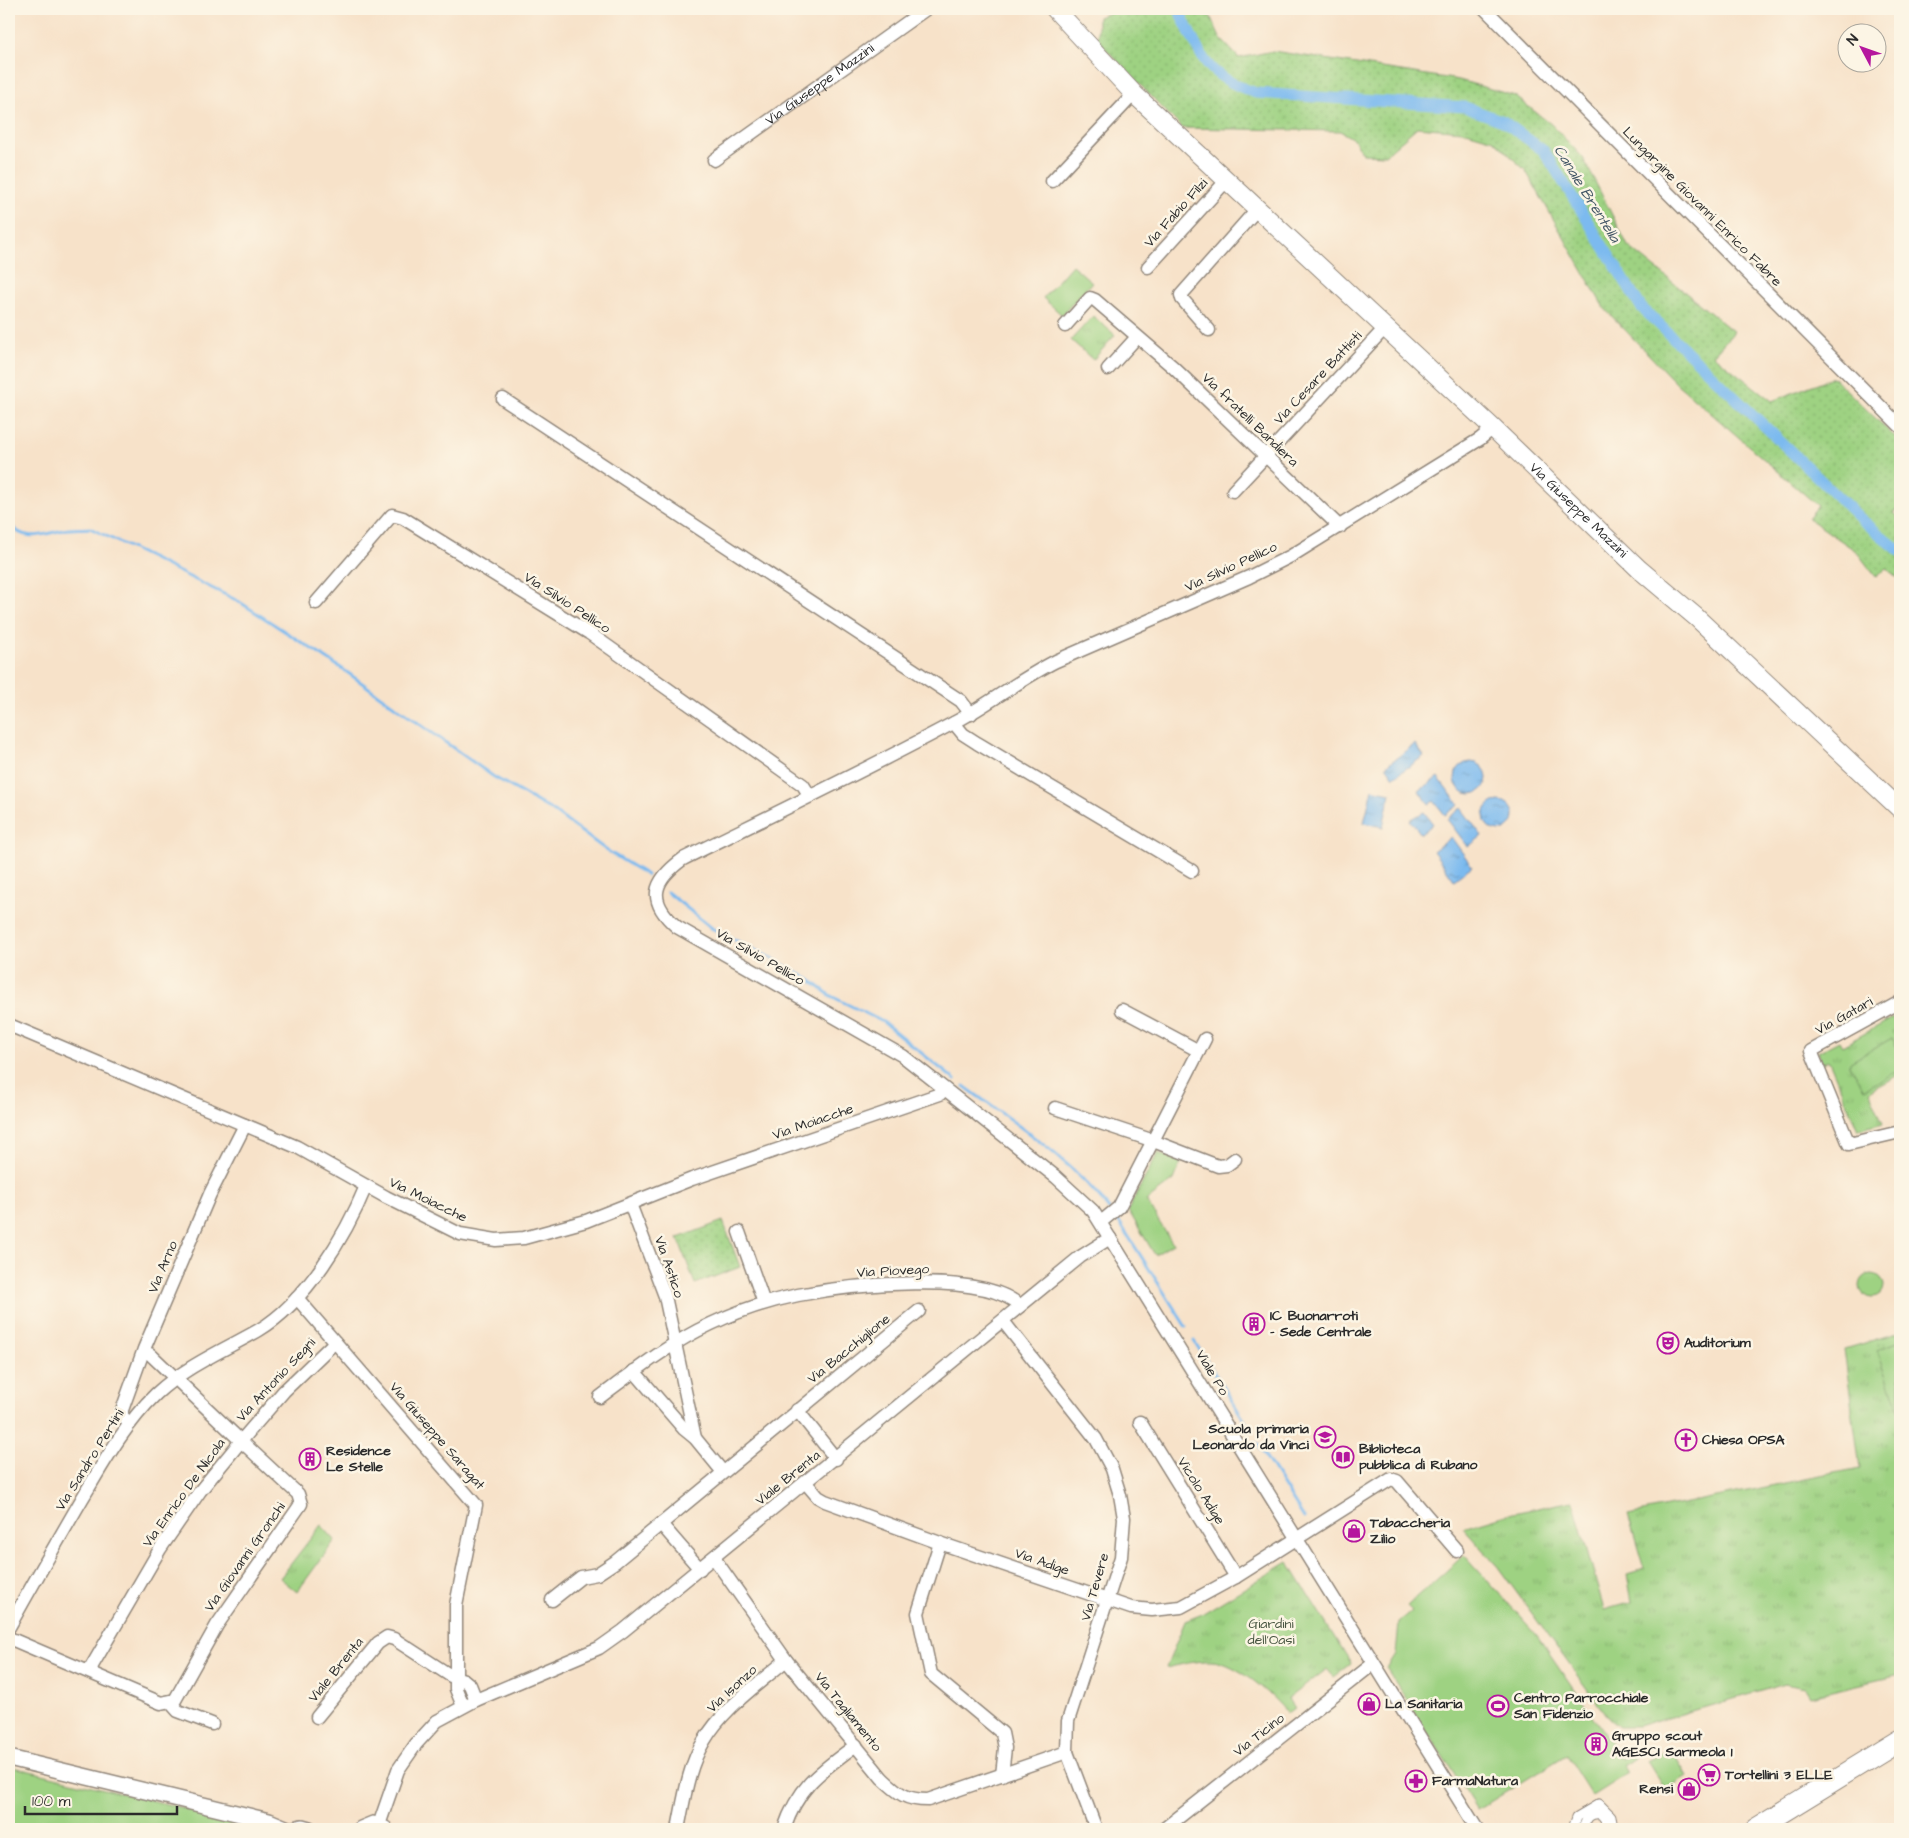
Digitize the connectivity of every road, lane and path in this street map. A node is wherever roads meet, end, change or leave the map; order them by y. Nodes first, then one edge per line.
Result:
1 (926, 9) edge
2 (1055, 9) edge
3 (1485, 9) edge
4 (1134, 94) junction
5 (714, 160) dead end
6 (1227, 180) junction
7 (1052, 181) dead end
8 (1258, 208) junction
9 (1148, 267) dead end
10 (1065, 326) dead end
11 (1385, 328) junction
12 (1209, 330) dead end
13 (1137, 337) junction
14 (1108, 369) dead end
15 (503, 400) dead end
16 (1900, 426) edge
17 (1493, 428) junction
18 (1265, 457) junction
19 (1232, 491) dead end
20 (1340, 527) junction
21 (316, 604) dead end
22 (971, 714) junction
23 (954, 723) junction
24 (810, 796) junction
25 (1900, 810) edge
26 (1192, 871) dead end
27 (1900, 1002) edge
28 (1122, 1010) dead end
29 (9, 1025) edge
30 (931, 1080) junction
31 (944, 1089) junction
32 (906, 1105) junction
33 (1055, 1108) dead end
34 (245, 1125) junction
35 (1900, 1132) edge
36 (1154, 1141) junction
37 (1234, 1159) dead end
38 (366, 1186) junction
39 (630, 1204) junction
40 (1101, 1222) junction
41 (739, 1232) dead end
42 (1110, 1238) junction
43 (297, 1298) junction
44 (764, 1303) junction
45 (1020, 1306) junction
46 (919, 1311) dead end
47 (1003, 1321) junction
48 (335, 1342) junction
49 (675, 1342) junction
50 (150, 1354) dead end
51 (634, 1372) junction
52 (176, 1379) junction
53 (600, 1397) dead end
54 (797, 1410) junction
55 (1140, 1422) dead end
56 (130, 1423) junction
57 (695, 1438) junction
58 (241, 1441) junction
59 (836, 1459) junction
60 (722, 1471) junction
61 (806, 1483) junction
62 (662, 1524) junction
63 (1297, 1540) junction
64 (940, 1543) junction
65 (1457, 1551) dead end
66 (714, 1558) junction
67 (700, 1569) junction
68 (1236, 1577) junction
69 (552, 1600) dead end
70 (1109, 1600) junction
71 (9, 1628) edge
72 (9, 1638) edge
73 (786, 1660) junction
74 (1374, 1664) junction
75 (89, 1671) junction
76 (456, 1678) junction
77 (476, 1700) junction
78 (170, 1702) junction
79 (463, 1706) junction
80 (317, 1717) dead end
81 (212, 1724) dead end
82 (1900, 1740) edge
83 (856, 1745) junction
84 (1067, 1752) junction
85 (9, 1758) edge
86 (1002, 1775) junction
87 (382, 1827) edge
88 (288, 1829) edge
89 (295, 1829) edge
90 (309, 1829) edge
91 (362, 1829) edge
92 (678, 1829) edge
93 (784, 1829) edge
94 (1096, 1829) edge
95 (1164, 1829) edge
96 (1477, 1829) edge
97 (1573, 1829) edge
98 (1583, 1829) edge
99 (1607, 1829) edge
100 (1613, 1829) edge
101 (1754, 1829) edge

1 - 5 street, Via Giuseppe Mazzini
2 - 4 main road, Via Giuseppe Mazzini
3 - 16 street, Lungargine Giovanni Enrico Fabre
4 - 6 main road, Via Giuseppe Mazzini
4 - 7 street
6 - 8 main road, Via Giuseppe Mazzini
6 - 9 street, Via Fabio Filzi
8 - 11 main road, Via Giuseppe Mazzini
8 - 12 street
10 - 13 street, Via fratelli Bandiera
11 - 17 main road, Via Giuseppe Mazzini
11 - 18 street, Via Cesare Battisti
13 - 14 street
13 - 18 street, Via fratelli Bandiera
15 - 22 street
17 - 20 street, Via Silvio Pellico
17 - 25 main road, Via Giuseppe Mazzini
18 - 19 street, Via Cesare Battisti
18 - 20 street, Via fratelli Bandiera
20 - 22 street, Via Silvio Pellico
21 - 24 street, Via Silvio Pellico
22 - 23 street, Via Silvio Pellico
23 - 24 street, Via Silvio Pellico
23 - 26 street
24 - 30 street, Via Silvio Pellico
27 - 35 street, Via Gatari
28 - 36 street
29 - 34 street, Via Moiacche
30 - 31 street, Via Silvio Pellico
30 - 32 street, Via Moiacche
31 - 32 street, Via Moiacche
31 - 40 street, Viale Po
32 - 39 street, Via Moiacche
33 - 36 street
34 - 38 street, Via Moiacche
34 - 56 street, Via Arno
36 - 37 street
36 - 40 street
38 - 39 street, Via Moiacche
38 - 43 street, Via Sandro Pertini
39 - 49 street, Via Astico
40 - 42 street, Viale Po
41 - 44 street
42 - 45 street, Viale Brenta
42 - 63 street, Viale Po
43 - 48 street, Via Giuseppe Saragat
43 - 52 street, Via Sandro Pertini
44 - 45 street, Via Piovego
44 - 49 street, Via Piovego
45 - 47 street, Viale Brenta
46 - 54 street, Via Bacchiglione
47 - 59 street, Viale Brenta
47 - 70 street, Via Tevere
48 - 58 street, Via Antonio Segni
48 - 76 street, Via Giuseppe Saragat
49 - 51 street, Via Piovego
49 - 57 street
50 - 52 street, Via Enrico De Nicola
51 - 53 street, Via Piovego
51 - 57 street
52 - 56 street, Via Sandro Pertini
52 - 58 street, Via Enrico De Nicola
54 - 59 street
54 - 60 street, Via Bacchiglione
55 - 68 street, Vicolo Adige
56 - 71 street, Via Sandro Pertini
57 - 60 street
58 - 75 street, Via Enrico De Nicola
58 - 78 street, Via Giovanni Gronchi
59 - 61 street, Viale Brenta
60 - 62 street, Via Bacchiglione
61 - 64 street, Via Adige
61 - 66 street, Viale Brenta
62 - 67 street
62 - 69 street, Via Bacchiglione
63 - 65 street
63 - 68 street, Via Adige
63 - 74 street, Viale Po
64 - 70 street, Via Adige
64 - 86 street
66 - 67 street, Viale Brenta
66 - 73 street, Via Tagliamento
67 - 77 street, Viale Brenta
68 - 70 street, Via Adige
70 - 84 street, Via Tevere
72 - 75 street
73 - 83 street, Via Tagliamento
73 - 92 street, Via Isonzo
74 - 95 street, Via Ticino
74 - 96 street, Viale Po
75 - 78 street
76 - 77 street
76 - 79 street
76 - 80 street, Viale Brenta
77 - 79 street, Viale Brenta
78 - 81 street
79 - 87 street, Viale Brenta
82 - 101 main road
83 - 86 street, Via Tagliamento
83 - 93 street
84 - 86 street, Via Tagliamento
84 - 94 street, Via Tevere
85 - 88 street
87 - 91 street
89 - 90 street
97 - 100 street
98 - 99 street

